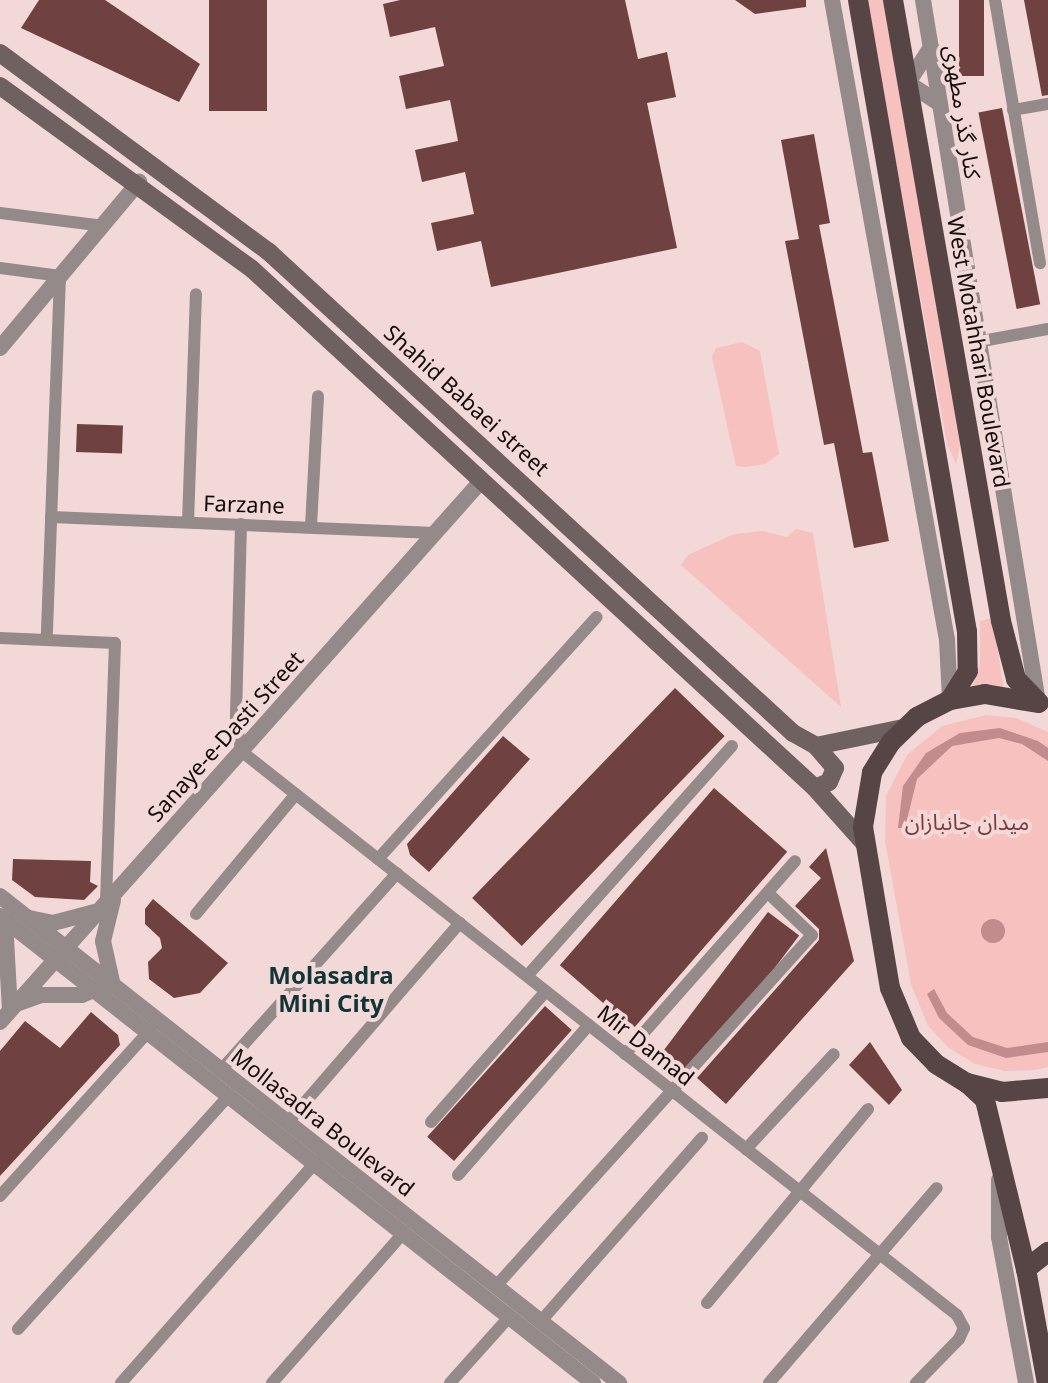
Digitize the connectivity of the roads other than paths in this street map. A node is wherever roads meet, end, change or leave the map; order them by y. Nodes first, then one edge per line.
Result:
1 (832, 0) edge
2 (858, 0) edge
3 (893, 0) edge
4 (923, 0) edge
5 (995, 0) edge
6 (931, 47) junction
7 (0, 53) edge
8 (908, 83) junction
9 (3, 92) edge
10 (940, 104) junction
11 (1048, 104) edge
12 (1013, 110) junction
13 (139, 182) junction
14 (0, 213) edge
15 (104, 226) junction
16 (1040, 263) dead end
17 (0, 268) edge
18 (60, 276) junction
19 (196, 294) dead end
20 (1048, 329) edge
21 (6, 333) edge
22 (977, 342) junction
23 (0, 348) edge
24 (318, 396) dead end
25 (482, 480) junction
26 (51, 517) junction
27 (188, 522) junction
28 (241, 524) junction
29 (311, 526) junction
30 (435, 533) junction
31 (995, 583) junction
32 (961, 589) junction
33 (597, 617) dead end
34 (0, 638) edge
35 (47, 639) junction
36 (950, 700) junction
37 (1043, 706) edge
38 (903, 728) junction
39 (732, 746) dead end
40 (816, 746) junction
41 (241, 751) junction
42 (815, 788) junction
43 (296, 794) junction
44 (865, 844) junction
45 (378, 859) junction
46 (795, 861) dead end
47 (397, 873) junction
48 (768, 893) junction
49 (0, 896) edge
50 (107, 902) junction
51 (196, 914) dead end
52 (26, 917) junction
53 (3, 919) edge
54 (460, 923) junction
55 (60, 955) junction
56 (527, 976) junction
57 (106, 988) junction
58 (546, 991) junction
59 (8, 1013) edge
60 (589, 1025) junction
61 (150, 1030) junction
62 (625, 1054) junction
63 (834, 1054) dead end
64 (221, 1070) junction
65 (967, 1083) junction
66 (1048, 1088) edge
67 (671, 1089) junction
68 (230, 1094) junction
69 (868, 1109) dead end
70 (288, 1122) junction
71 (431, 1122) dead end
72 (702, 1138) dead end
73 (746, 1149) junction
74 (999, 1155) junction
75 (317, 1161) junction
76 (458, 1175) dead end
77 (937, 1188) dead end
78 (799, 1192) junction
79 (0, 1196) edge
80 (409, 1226) junction
81 (1048, 1252) edge
82 (880, 1255) junction
83 (1026, 1269) junction
84 (496, 1286) junction
85 (707, 1303) dead end
86 (509, 1317) junction
87 (541, 1321) junction
88 (18, 1329) dead end
89 (920, 1382) edge
90 (121, 1383) edge
91 (272, 1383) edge
92 (450, 1383) edge
93 (593, 1383) edge
94 (619, 1383) edge
95 (769, 1383) edge
96 (1026, 1383) edge
97 (1047, 1383) edge

1 - 36 street
2 - 32 main road
3 - 8 main road, West Motahhari Boulevard
4 - 6 street, کنار گذر مطهری
5 - 12 street
6 - 8 street
6 - 10 street, کنار گذر مطهری
7 - 40 main road, Shahid Babaei street
8 - 10 street
8 - 31 main road, West Motahhari Boulevard
9 - 13 main road
10 - 22 street, کنار گذر مطهری
11 - 12 street
12 - 16 street
13 - 15 street
13 - 25 main road
14 - 15 street
15 - 18 street
17 - 18 street
18 - 21 street
18 - 26 street
19 - 27 street
20 - 22 street
21 - 23 street
22 - 37 street, کنار گذر مطهری
24 - 29 street
25 - 30 street, Sanaye-e-Dasti Street
25 - 42 main road
26 - 27 street, Farzane
26 - 35 street
27 - 28 street, Farzane
28 - 29 street, Farzane
28 - 41 street
29 - 30 street, Farzane
30 - 41 street, Sanaye-e-Dasti Street
31 - 32 main road
31 - 37 main road, West Motahhari Boulevard
32 - 36 main road
33 - 45 street
34 - 35 street
35 - 50 street
36 - 37 main road
36 - 38 main road
38 - 40 main road
38 - 44 main road
39 - 56 street
40 - 42 main road
41 - 43 street, Mir Damad
41 - 50 street, Sanaye-e-Dasti Street
42 - 44 main road
43 - 45 street, Mir Damad
43 - 51 street
44 - 65 main road
45 - 47 street, Mir Damad
46 - 48 street
47 - 54 street, Mir Damad
47 - 64 street
48 - 62 street
48 - 67 street
49 - 52 street, Mollasadra Boulevard
50 - 52 street
50 - 55 street, Sanaye-e-Dasti Street
50 - 57 street
52 - 55 street, Mollasadra Boulevard
53 - 55 street, Mollasadra Boulevard
53 - 59 street
54 - 56 street, Mir Damad
54 - 70 street
55 - 57 street, Mollasadra Boulevard
55 - 59 street, Sanaye-e-Dasti Street
56 - 58 street, Mir Damad
57 - 59 street
57 - 61 street, Mollasadra Boulevard
57 - 64 street, Mollasadra Boulevard
58 - 60 street, Mir Damad
58 - 71 street
60 - 62 street, Mir Damad
60 - 76 street
61 - 68 street, Mollasadra Boulevard
61 - 79 street
62 - 67 street, Mir Damad
63 - 73 street
64 - 70 street, Mollasadra Boulevard
65 - 66 main road
65 - 74 main road
67 - 73 street, Mir Damad
67 - 84 street
68 - 75 street, Mollasadra Boulevard
68 - 88 street
69 - 78 street
70 - 80 street, Mollasadra Boulevard
72 - 87 street
73 - 78 street, Mir Damad
74 - 83 main road
74 - 96 street
75 - 80 street, Mollasadra Boulevard
75 - 90 street
77 - 82 street
78 - 82 street, Mir Damad
78 - 85 street
80 - 84 street, Mollasadra Boulevard
80 - 86 street, Mollasadra Boulevard
80 - 91 street
81 - 83 main road
82 - 89 street, Mir Damad
82 - 95 street
83 - 97 main road
84 - 87 street, Mollasadra Boulevard
86 - 92 street
86 - 93 street, Mollasadra Boulevard
87 - 94 street, Mollasadra Boulevard

